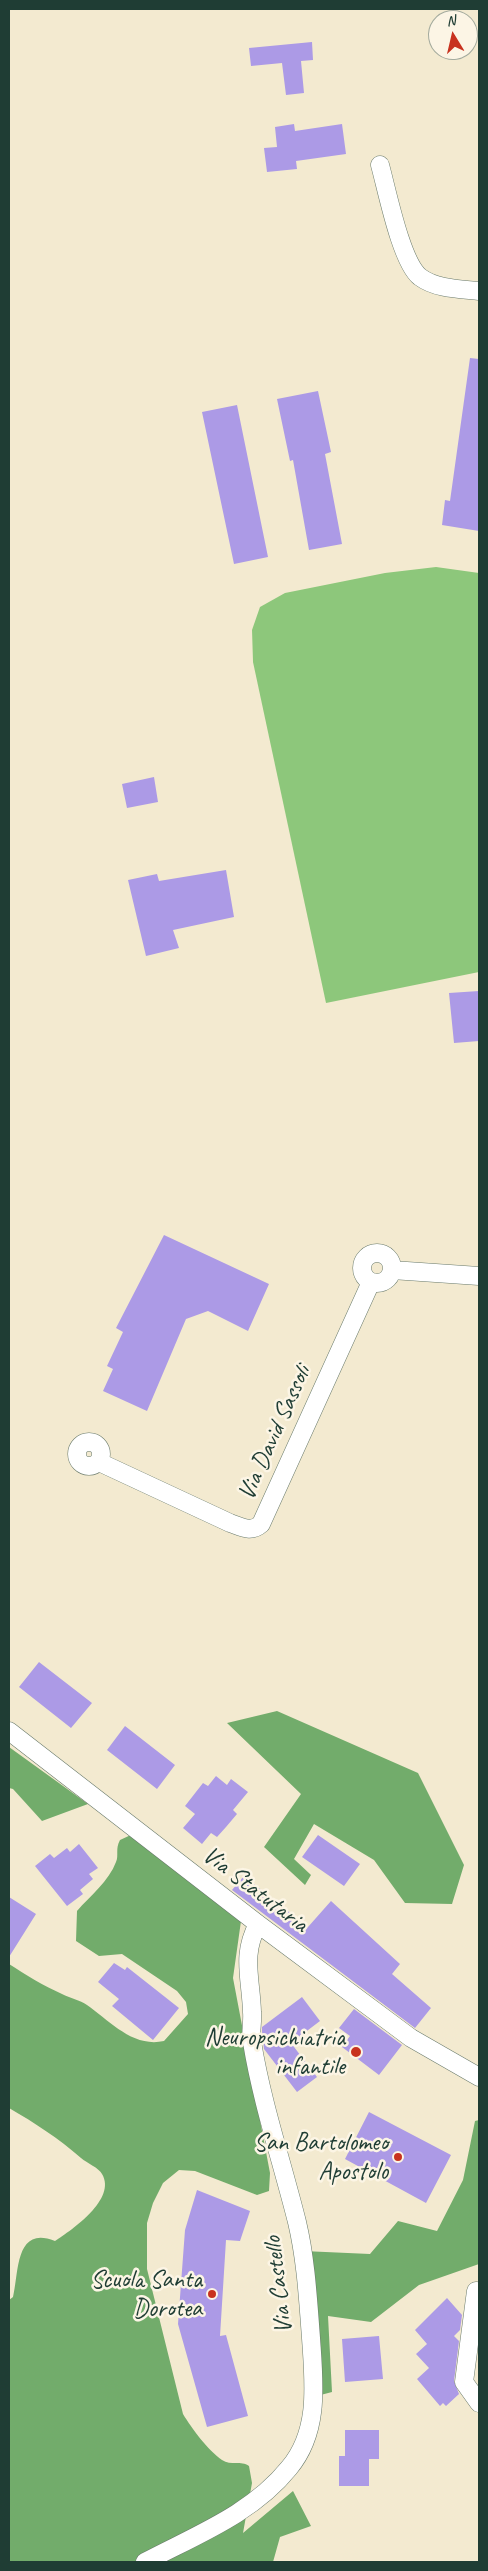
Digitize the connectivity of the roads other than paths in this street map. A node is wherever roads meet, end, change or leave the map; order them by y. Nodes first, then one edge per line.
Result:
1 (380, 165) dead end
2 (479, 292) edge
3 (392, 1270) junction
4 (479, 1276) edge
5 (371, 1282) junction
6 (98, 1462) dead end
7 (9, 1731) edge
8 (258, 1924) junction
9 (479, 2077) edge
10 (476, 2291) dead end
11 (479, 2403) edge
12 (145, 2562) edge

1 - 2 street
3 - 4 street
3 - 5 street
3 - 5 street
5 - 6 street, Via David Sassoli
7 - 8 street, Via Statutaria
8 - 9 street, Via Statutaria
8 - 12 street, Via Castello
10 - 11 street

